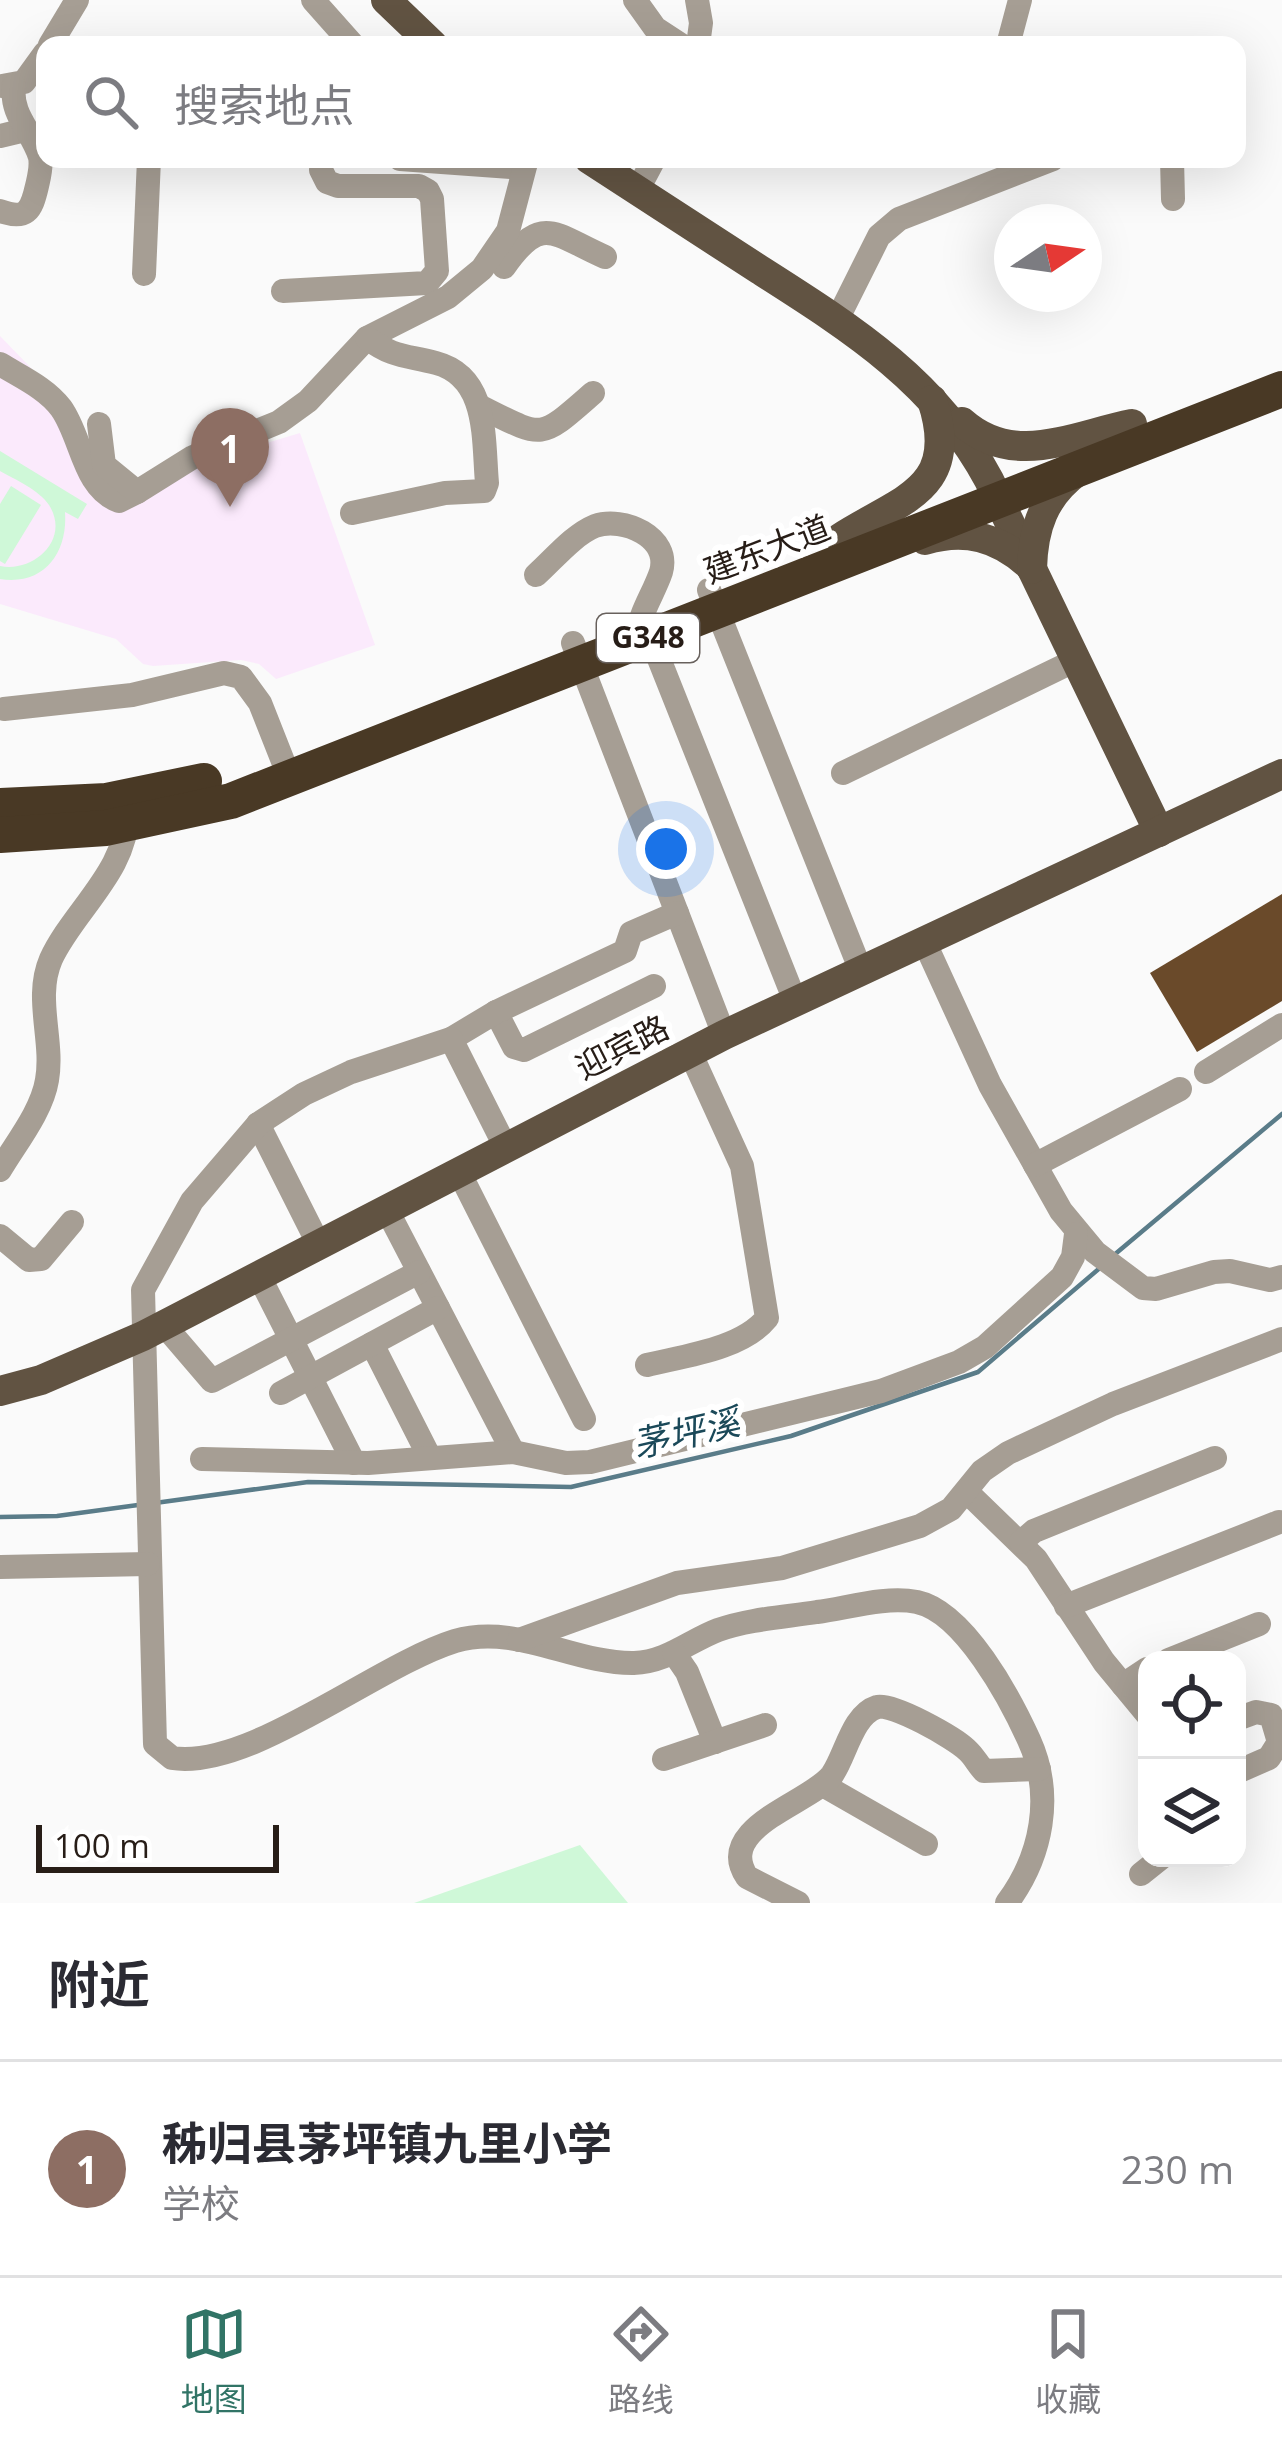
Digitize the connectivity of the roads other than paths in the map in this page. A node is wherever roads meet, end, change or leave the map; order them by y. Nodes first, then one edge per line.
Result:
1 (77, 0) edge
2 (314, 0) edge
3 (386, 0) edge
4 (635, 0) edge
5 (697, 0) edge
6 (1020, 0) edge
7 (55, 36) edge
8 (345, 36) edge
9 (424, 36) edge
10 (667, 36) edge
11 (699, 36) edge
12 (1010, 36) edge
13 (36, 68) edge
14 (7, 86) edge
15 (26, 130) junction
16 (0, 136) edge
17 (36, 149) edge
18 (41, 168) edge
19 (149, 168) edge
20 (324, 168) edge
21 (524, 168) edge
22 (603, 168) edge
23 (649, 168) edge
24 (1030, 168) edge
25 (1172, 168) edge
26 (637, 190) junction
27 (1173, 199) dead end
28 (0, 211) edge
29 (605, 257) dead end
30 (144, 274) dead end
31 (467, 282) junction
32 (283, 291) dead end
33 (837, 320) junction
34 (367, 338) junction
35 (0, 364) edge
36 (1282, 365) edge
37 (1282, 389) edge
38 (593, 393) dead end
39 (929, 394) junction
40 (481, 407) junction
41 (99, 424) dead end
42 (1132, 424) junction
43 (1083, 467) junction
44 (994, 490) junction
45 (137, 491) junction
46 (352, 513) dead end
47 (845, 549) junction
48 (1032, 569) junction
49 (536, 575) dead end
50 (714, 600) junction
51 (646, 627) junction
52 (577, 654) junction
53 (1076, 660) junction
54 (4, 710) dead end
55 (286, 768) junction
56 (843, 773) dead end
57 (1282, 774) edge
58 (0, 806) edge
59 (127, 810) junction
60 (1159, 832) junction
61 (0, 835) edge
62 (677, 913) junction
63 (924, 941) junction
64 (860, 971) junction
65 (653, 986) dead end
66 (795, 1001) junction
67 (496, 1012) junction
68 (1282, 1025) edge
69 (724, 1035) junction
70 (451, 1039) junction
71 (690, 1052) junction
72 (1206, 1072) dead end
73 (1180, 1088) dead end
74 (258, 1124) junction
75 (506, 1148) junction
76 (1035, 1165) junction
77 (0, 1170) edge
78 (459, 1172) junction
79 (387, 1210) junction
80 (72, 1222) dead end
81 (0, 1236) edge
82 (1085, 1243) junction
83 (319, 1245) junction
84 (419, 1272) junction
85 (259, 1276) junction
86 (1282, 1277) edge
87 (438, 1309) junction
88 (153, 1331) junction
89 (291, 1339) junction
90 (1282, 1340) edge
91 (372, 1344) junction
92 (647, 1365) dead end
93 (310, 1377) junction
94 (0, 1391) edge
95 (280, 1393) dead end
96 (584, 1420) dead end
97 (513, 1452) junction
98 (1215, 1458) dead end
99 (430, 1459) junction
100 (202, 1460) dead end
101 (354, 1462) junction
102 (967, 1492) junction
103 (1279, 1522) edge
104 (1021, 1542) junction
105 (148, 1554) junction
106 (0, 1567) edge
107 (1066, 1606) junction
108 (1259, 1624) dead end
109 (519, 1640) junction
110 (1192, 1651) edge
111 (674, 1653) junction
112 (1138, 1675) edge
113 (1123, 1685) junction
114 (1138, 1703) edge
115 (1246, 1716) edge
116 (765, 1725) dead end
117 (715, 1742) junction
118 (664, 1759) dead end
119 (1246, 1768) edge
120 (1039, 1769) junction
121 (823, 1785) junction
122 (926, 1844) dead end
123 (1014, 1894) edge
124 (797, 1903) edge
125 (1041, 1903) edge

1 - 7 street
2 - 8 street
3 - 9 main road
4 - 10 street
5 - 11 street
6 - 12 street
13 - 14 street
14 - 15 street
15 - 16 street
15 - 17 street
18 - 28 street
19 - 30 street
20 - 32 street
21 - 31 street
22 - 26 main road
23 - 26 street
24 - 33 street
25 - 27 street
26 - 33 main road
29 - 31 street
31 - 34 street
33 - 39 main road
34 - 40 street
34 - 45 street
35 - 45 street
36 - 42 highway, 建东大道 / G348
37 - 43 highway, 建东大道 / G348
38 - 40 street
39 - 42 main road
39 - 44 main road
39 - 47 main road
40 - 46 street
41 - 45 street
42 - 44 highway, 建东大道 / G348
43 - 44 highway, 建东大道 / G348
43 - 48 main road
44 - 47 highway, 建东大道 / G348
44 - 48 main road
47 - 48 main road
47 - 50 highway, 建东大道 / G348
48 - 53 main road
49 - 51 street
50 - 51 highway, 建东大道 / G348
50 - 64 street
51 - 52 highway, 建东大道 / G348
51 - 66 street
52 - 55 highway, 建东大道 / G348
52 - 62 street
53 - 56 street
53 - 60 main road
54 - 55 street
55 - 59 highway, 建东大道 / G348
57 - 60 main road, 迎宾路
58 - 59 highway, 建东大道 / G348
59 - 61 highway, 建东大道 / G348
59 - 77 street
60 - 63 main road, 迎宾路
62 - 67 street
62 - 69 street
63 - 64 main road, 迎宾路
63 - 76 street
64 - 66 main road, 迎宾路
65 - 67 street
66 - 69 main road, 迎宾路
67 - 70 street
68 - 72 street
69 - 71 main road, 迎宾路
70 - 74 street
70 - 75 street
71 - 75 main road, 迎宾路
71 - 92 street
73 - 76 street
74 - 83 street
74 - 88 street
75 - 78 main road, 迎宾路
76 - 82 street
78 - 79 main road, 迎宾路
78 - 96 street
79 - 83 main road, 迎宾路
79 - 84 street
80 - 81 street
82 - 86 street
82 - 97 street
83 - 85 main road, 迎宾路
84 - 87 street
84 - 89 street
85 - 88 main road, 迎宾路
85 - 89 street
87 - 91 street
87 - 97 street
88 - 89 street
88 - 94 main road, 迎宾路
88 - 105 street
89 - 93 street
90 - 102 street
91 - 93 street
91 - 99 street
93 - 95 street
93 - 101 street
97 - 99 street
98 - 104 street
99 - 101 street
100 - 101 street
102 - 104 street
102 - 109 street
103 - 107 street
104 - 107 street
105 - 106 street
105 - 109 street
107 - 113 street
108 - 110 street
109 - 111 street
111 - 117 street
111 - 120 street
112 - 113 street
113 - 114 street
115 - 119 street
116 - 117 street
117 - 118 street
120 - 121 street
120 - 123 street
121 - 122 street
121 - 124 street
123 - 125 street

